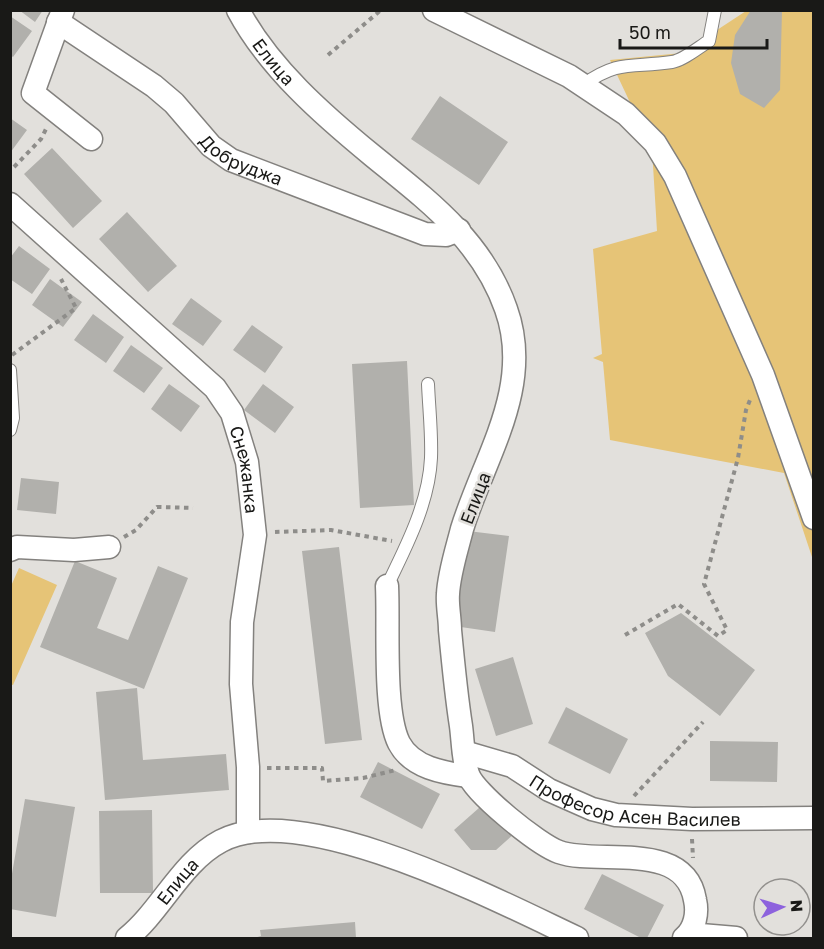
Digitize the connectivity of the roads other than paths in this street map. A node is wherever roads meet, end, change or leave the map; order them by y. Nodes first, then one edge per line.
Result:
1 (238, 10) edge
2 (434, 10) edge
3 (715, 10) edge
4 (60, 16) edge
5 (583, 85) junction
6 (91, 139) dead end
7 (10, 204) edge
8 (459, 230) junction
9 (10, 370) edge
10 (428, 384) dead end
11 (10, 430) edge
12 (813, 518) edge
13 (109, 547) road end
14 (10, 550) edge
15 (387, 586) joint
16 (464, 752) junction
17 (468, 776) junction
18 (813, 818) edge
19 (248, 831) junction
20 (687, 936) edge
21 (127, 939) edge
22 (577, 939) edge
23 (735, 939) edge

1 - 8 street, Елица
2 - 5 street
3 - 5 lane
4 - 6 street, Добруджа
4 - 8 street, Добруджа
5 - 12 street
7 - 19 street, Снежанка
8 - 16 street, Елица
9 - 11 lane
10 - 15 lane
13 - 14 street
15 - 17 street
16 - 17 street, Елица
16 - 18 street, Професор Асен Василев
17 - 20 street
19 - 21 street, Елица
19 - 22 street, Елица
20 - 23 street

